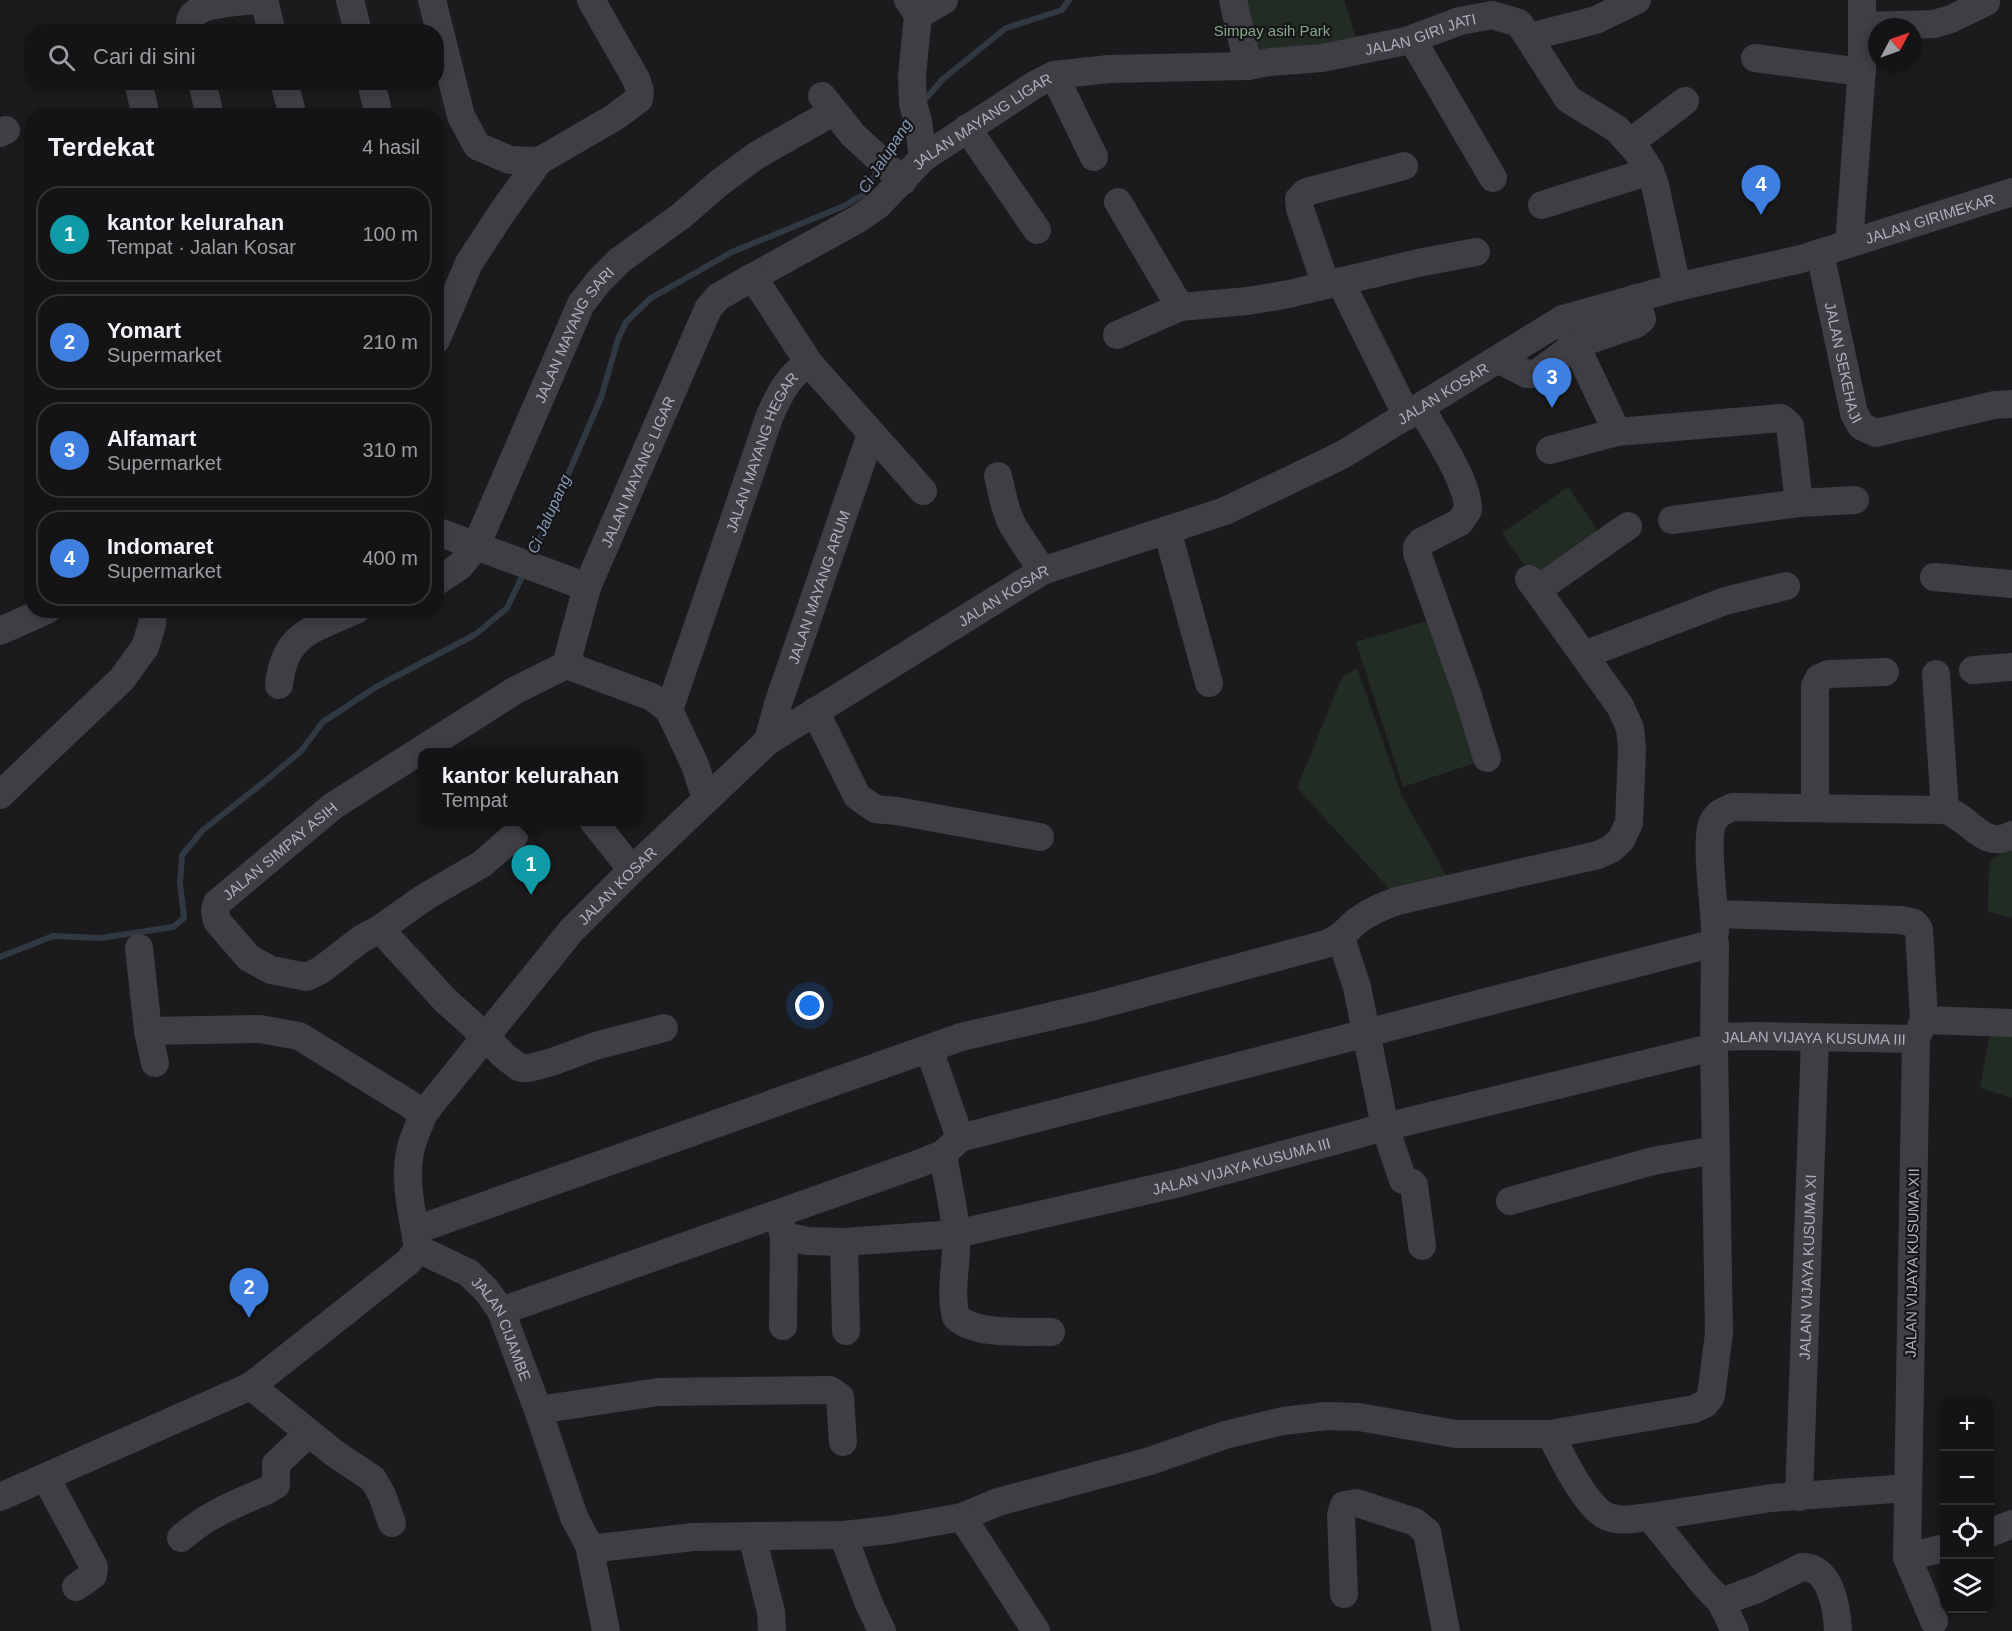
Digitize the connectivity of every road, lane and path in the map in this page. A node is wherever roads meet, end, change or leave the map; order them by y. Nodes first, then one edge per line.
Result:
1 (255, 0) edge
2 (264, 0) edge
3 (350, 0) edge
4 (432, 0) edge
5 (591, 0) edge
6 (944, 0) edge
7 (1233, 0) edge
8 (1636, 0) edge
9 (1986, 2) dead end
10 (203, 4) edge
11 (913, 7) edge
12 (1862, 13) edge
13 (190, 24) edge
14 (270, 24) edge
15 (356, 24) edge
16 (438, 24) edge
17 (1529, 37) junction
18 (1412, 39) junction
19 (444, 48) edge
20 (1755, 57) dead end
21 (1248, 66) junction
22 (1862, 72) junction
23 (1054, 75) junction
24 (140, 90) edge
25 (204, 90) edge
26 (286, 90) edge
27 (373, 90) edge
28 (1685, 101) dead end
29 (144, 108) edge
30 (208, 108) edge
31 (291, 108) edge
32 (377, 108) edge
33 (967, 128) junction
34 (1630, 142) junction
35 (1094, 157) dead end
36 (923, 158) junction
37 (540, 160) junction
38 (1404, 166) dead end
39 (888, 168) junction
40 (1650, 171) junction
41 (1493, 178) dead end
42 (2012, 192) edge
43 (1118, 202) dead end
44 (1542, 205) dead end
45 (1037, 230) dead end
46 (1849, 244) junction
47 (1476, 252) dead end
48 (1820, 253) junction
49 (753, 277) junction
50 (1333, 283) junction
51 (1677, 286) junction
52 (1180, 307) junction
53 (444, 321) edge
54 (1117, 335) dead end
55 (1565, 341) junction
56 (1498, 359) junction
57 (809, 363) junction
58 (2012, 404) edge
59 (1414, 411) junction
60 (1617, 432) junction
61 (871, 434) junction
62 (1551, 450) dead end
63 (998, 476) dead end
64 (923, 490) dead end
65 (1855, 500) dead end
66 (1799, 503) junction
67 (1672, 520) dead end
68 (1628, 526) dead end
69 (1167, 530) junction
70 (444, 532) edge
71 (481, 534) junction
72 (1042, 571) junction
73 (444, 577) edge
74 (1934, 577) dead end
75 (2012, 584) edge
76 (587, 586) junction
77 (1786, 586) dead end
78 (29, 618) edge
79 (152, 618) edge
80 (337, 618) edge
81 (0, 631) edge
82 (1584, 655) junction
83 (566, 666) junction
84 (2012, 667) edge
85 (1973, 669) dead end
86 (1885, 672) dead end
87 (1936, 674) dead end
88 (1209, 683) dead end
89 (279, 685) dead end
90 (669, 710) junction
91 (815, 711) junction
92 (768, 741) junction
93 (424, 748) edge
94 (418, 752) edge
95 (1487, 758) dead end
96 (0, 795) edge
97 (706, 799) junction
98 (1815, 808) junction
99 (1945, 810) junction
100 (597, 826) edge
101 (514, 836) dead end
102 (1040, 837) dead end
103 (2011, 838) edge
104 (632, 870) junction
105 (1715, 914) junction
106 (380, 928) junction
107 (1341, 938) junction
108 (1715, 943) junction
109 (139, 948) dead end
110 (2012, 1023) edge
111 (664, 1028) dead end
112 (1920, 1030) junction
113 (148, 1031) junction
114 (1367, 1034) junction
115 (486, 1037) junction
116 (1815, 1038) junction
117 (1714, 1042) junction
118 (929, 1049) junction
119 (155, 1063) dead end
120 (424, 1113) junction
121 (1386, 1126) junction
122 (951, 1146) junction
123 (1715, 1150) junction
124 (1510, 1201) dead end
125 (781, 1226) junction
126 (956, 1234) junction
127 (417, 1240) junction
128 (844, 1242) junction
129 (1422, 1246) dead end
130 (501, 1311) junction
131 (783, 1326) dead end
132 (846, 1331) dead end
133 (1051, 1332) dead end
134 (251, 1386) junction
135 (538, 1410) junction
136 (309, 1433) junction
137 (1550, 1434) junction
138 (843, 1442) dead end
139 (46, 1478) junction
140 (1908, 1488) junction
141 (0, 1497) edge
142 (1798, 1497) junction
143 (962, 1517) junction
144 (1650, 1517) junction
145 (392, 1523) dead end
146 (843, 1535) junction
147 (752, 1536) junction
148 (181, 1538) dead end
149 (589, 1545) junction
150 (1940, 1549) edge
151 (1907, 1557) junction
152 (76, 1587) dead end
153 (1344, 1594) dead end
154 (1720, 1602) junction
155 (1934, 1621) dead end
156 (606, 1631) edge
157 (771, 1631) edge
158 (882, 1631) edge
159 (1036, 1631) edge
160 (1446, 1631) edge
161 (1735, 1631) edge
162 (1838, 1631) edge

1 - 10 street
2 - 14 street
3 - 15 street
4 - 16 street
5 - 37 street
6 - 11 street
7 - 21 street
8 - 17 street
9 - 12 street
10 - 13 street
11 - 36 street
12 - 22 street
17 - 18 street, JALAN GIRI JATI
17 - 34 street, JALAN GIRI JATI
18 - 21 street, JALAN GIRI JATI
18 - 41 street
19 - 37 street
20 - 22 street
21 - 23 street, JALAN MAYANG LIGAR
22 - 46 street
23 - 33 street, JALAN MAYANG LIGAR
23 - 35 street
24 - 29 street
25 - 30 street
26 - 31 street
27 - 32 street
28 - 34 street
33 - 36 street, JALAN MAYANG LIGAR
33 - 45 street
34 - 40 street, JALAN GIRI JATI
36 - 39 street, JALAN MAYANG LIGAR
37 - 53 street
38 - 50 street
39 - 49 street, JALAN MAYANG LIGAR
39 - 71 street, JALAN MAYANG SARI
40 - 44 street
40 - 51 street, JALAN GIRI JATI
42 - 46 street, JALAN GIRIMEKAR
43 - 52 street
46 - 48 street, JALAN KOSAR
47 - 50 street
48 - 51 street, JALAN KOSAR
48 - 58 street, JALAN SEKEHAJI
49 - 57 street
49 - 76 street, JALAN MAYANG LIGAR
50 - 52 street
50 - 59 street
51 - 55 street, JALAN KOSAR
52 - 54 street
55 - 56 street, JALAN KOSAR
55 - 56 street
55 - 60 street
56 - 59 street, JALAN KOSAR
57 - 61 street, JALAN MAYANG HEGAR
57 - 90 street, JALAN MAYANG HEGAR
59 - 69 street, JALAN KOSAR
59 - 95 street
60 - 62 street
60 - 66 street
61 - 64 street, JALAN MAYANG HEGAR
61 - 92 street, JALAN MAYANG ARUM
63 - 72 street
65 - 66 street
66 - 67 street
68 - 82 street
69 - 72 street, JALAN KOSAR
69 - 88 street
70 - 71 street
71 - 73 street, JALAN MAYANG SARI
71 - 76 street
72 - 91 street, JALAN KOSAR
74 - 75 street
76 - 83 street, JALAN MAYANG LIGAR
77 - 82 street
78 - 81 street
79 - 96 street
80 - 89 street
82 - 107 street
83 - 90 street
83 - 93 street, JALAN SIMPAY ASIH
84 - 85 street
86 - 98 street
87 - 99 street
90 - 97 street
91 - 92 street, JALAN KOSAR
91 - 102 street
92 - 97 street, JALAN KOSAR
94 - 106 street, JALAN SIMPAY ASIH
97 - 104 street, JALAN KOSAR
98 - 99 street
98 - 105 street
99 - 103 street
100 - 104 street
101 - 106 street, JALAN SIMPAY ASIH
104 - 115 street, JALAN KOSAR
105 - 108 street
105 - 112 street, JALAN VIJAYA KUSUMA XII
106 - 115 street
107 - 114 street
107 - 118 street
108 - 114 street
108 - 117 street
109 - 113 street
110 - 112 street, JALAN VIJAYA KUSUMA III
111 - 115 street
112 - 116 street, JALAN VIJAYA KUSUMA III
112 - 140 street, JALAN VIJAYA KUSUMA XII
113 - 119 street
113 - 120 street
114 - 121 street
114 - 122 street
115 - 120 street, JALAN KOSAR
116 - 117 street, JALAN VIJAYA KUSUMA III
116 - 142 street, JALAN VIJAYA KUSUMA XI
117 - 121 street, JALAN VIJAYA KUSUMA III
117 - 123 street
118 - 122 street
118 - 127 street
120 - 127 street, JALAN KOSAR
121 - 126 street, JALAN VIJAYA KUSUMA III
121 - 129 street
122 - 125 street
122 - 126 street
123 - 124 street
123 - 137 street
125 - 128 street, JALAN VIJAYA KUSUMA III
125 - 130 street
125 - 131 street
126 - 128 street, JALAN VIJAYA KUSUMA III
126 - 133 street
127 - 130 street, JALAN CIJAMBE
127 - 134 street
128 - 132 street
130 - 135 street, JALAN CIJAMBE
134 - 136 street
134 - 139 street
135 - 138 street
135 - 149 street, JALAN CIJAMBE
136 - 145 street
136 - 148 street
137 - 143 street
137 - 144 street
139 - 141 street
139 - 152 street
140 - 142 street
140 - 151 street, JALAN VIJAYA KUSUMA XII
142 - 144 street
143 - 146 street
143 - 159 street
144 - 154 street
146 - 147 street
146 - 158 street
147 - 149 street
147 - 157 street
149 - 156 street, JALAN CIJAMBE
150 - 151 street
151 - 155 street
153 - 160 street
154 - 161 street
154 - 162 street

